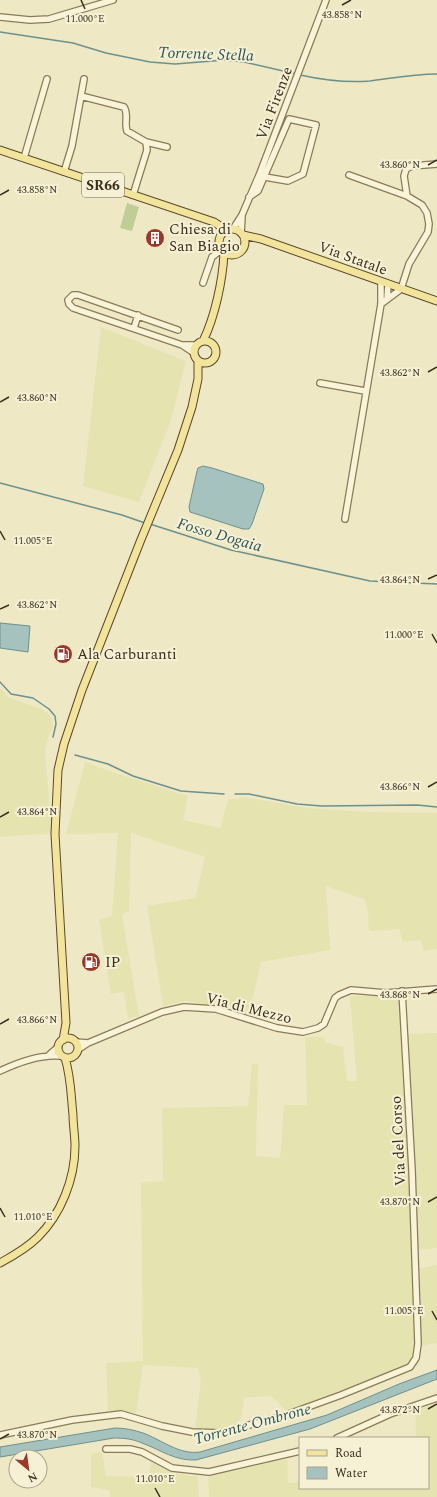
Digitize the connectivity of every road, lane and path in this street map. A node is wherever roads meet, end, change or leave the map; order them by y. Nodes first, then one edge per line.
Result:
1 (113, 0) edge
2 (326, 0) edge
3 (0, 17) edge
4 (47, 79) dead end
5 (84, 79) dead end
6 (81, 96) junction
7 (146, 142) junction
8 (167, 147) dead end
9 (0, 150) edge
10 (24, 158) junction
11 (437, 164) edge
12 (64, 172) junction
13 (349, 175) dead end
14 (265, 177) junction
15 (133, 196) junction
16 (407, 196) junction
17 (250, 197) junction
18 (242, 215) junction
19 (227, 231) junction
20 (242, 234) junction
21 (261, 239) junction
22 (244, 247) junction
23 (222, 251) junction
24 (233, 255) junction
25 (223, 269) junction
26 (203, 283) dead end
27 (385, 283) junction
28 (401, 289) junction
29 (387, 299) junction
30 (437, 301) edge
31 (381, 304) junction
32 (138, 315) junction
33 (210, 325) junction
34 (134, 328) junction
35 (178, 330) dead end
36 (203, 341) junction
37 (212, 344) junction
38 (182, 345) junction
39 (196, 345) junction
40 (194, 353) junction
41 (198, 361) junction
42 (208, 362) junction
43 (198, 379) junction
44 (320, 383) dead end
45 (365, 391) junction
46 (345, 519) dead end
47 (437, 989) edge
48 (402, 991) junction
49 (66, 1023) junction
50 (63, 1040) junction
51 (76, 1043) junction
52 (58, 1047) junction
53 (48, 1055) junction
54 (63, 1057) junction
55 (74, 1057) junction
56 (0, 1071) edge
57 (70, 1074) junction
58 (0, 1263) edge
59 (437, 1398) edge
60 (0, 1435) edge
61 (340, 1437) edge
62 (106, 1449) dead end
63 (299, 1451) edge

1 - 3 street
2 - 17 street, Via Firenze
4 - 10 street
5 - 6 street
6 - 7 street
6 - 12 street
7 - 8 street
7 - 15 street
9 - 10 main road, SR66
10 - 12 main road, SR66
11 - 16 street
12 - 15 main road, SR66
13 - 16 street
14 - 14 street
14 - 17 street
15 - 19 main road, SR66
16 - 28 street
17 - 18 street, Via Firenze
18 - 19 street
18 - 20 street
19 - 20 main road, SR66
19 - 23 main road
20 - 21 main road, Via Statale / SR66
20 - 22 main road
21 - 22 main road
21 - 27 main road, Via Statale / SR66
22 - 24 main road
23 - 24 main road
23 - 25 main road
23 - 26 street
24 - 25 main road
25 - 33 main road
27 - 28 main road, Via Statale / SR66
27 - 29 street
27 - 31 street
28 - 29 street
28 - 30 main road, Via Statale / SR66
29 - 31 street
31 - 45 street
32 - 34 street
32 - 34 street
32 - 35 street
33 - 36 main road
33 - 37 main road
34 - 38 street
36 - 37 main road
36 - 39 main road
37 - 42 main road
38 - 39 street
38 - 40 street
39 - 40 main road
40 - 41 main road
41 - 42 main road
41 - 43 main road
42 - 43 main road
43 - 49 main road
44 - 45 street
45 - 46 street
47 - 48 street, Via di Mezzo
48 - 51 street, Via di Mezzo
48 - 60 street, Via del Corso
49 - 50 main road
49 - 51 main road
50 - 51 main road
50 - 52 main road
51 - 55 main road
52 - 53 street
52 - 54 main road
53 - 54 street
53 - 56 street
54 - 55 main road
54 - 57 main road
55 - 57 main road
57 - 58 main road
59 - 61 street
62 - 63 street

